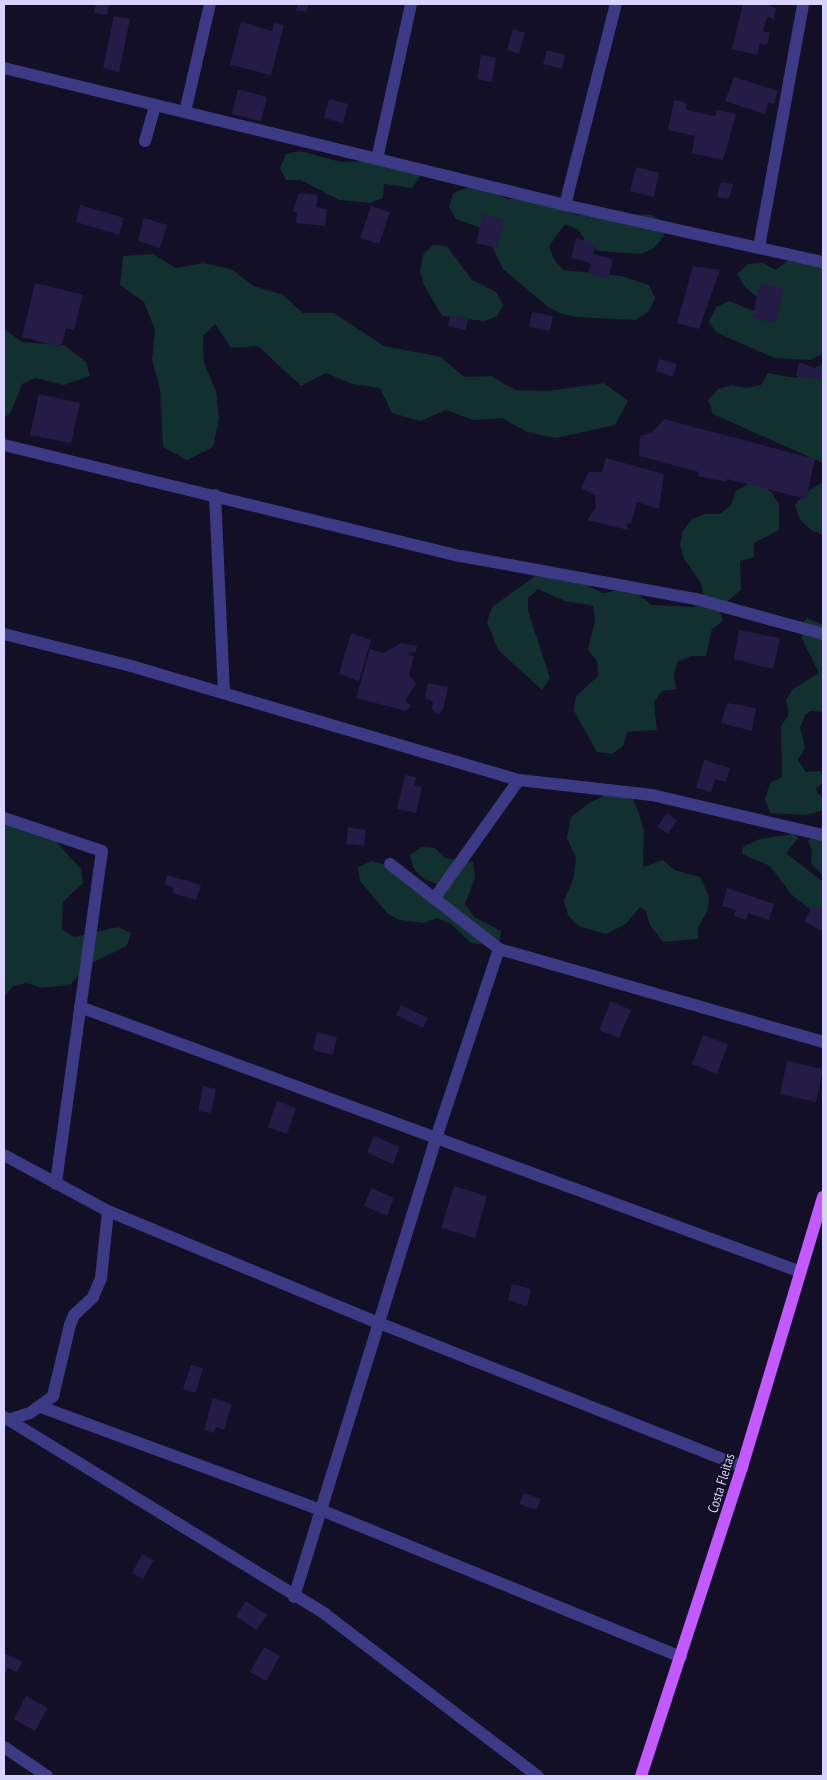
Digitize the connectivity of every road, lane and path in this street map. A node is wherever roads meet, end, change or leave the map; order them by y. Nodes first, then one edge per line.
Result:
1 (210, 4) edge
2 (411, 4) edge
3 (616, 4) edge
4 (803, 4) edge
5 (4, 68) edge
6 (154, 105) junction
7 (185, 112) junction
8 (145, 141) dead end
9 (377, 159) junction
10 (565, 205) junction
11 (759, 247) junction
12 (823, 262) edge
13 (4, 445) edge
14 (215, 495) junction
15 (4, 634) edge
16 (823, 634) edge
17 (224, 693) junction
18 (519, 780) junction
19 (4, 818) edge
20 (823, 835) edge
21 (390, 864) dead end
22 (434, 899) junction
23 (499, 949) junction
24 (80, 1007) junction
25 (823, 1042) edge
26 (436, 1138) junction
27 (4, 1155) edge
28 (56, 1184) junction
29 (823, 1197) edge
30 (108, 1211) junction
31 (801, 1272) junction
32 (379, 1323) junction
33 (41, 1407) junction
34 (6, 1419) edge
35 (742, 1467) junction
36 (321, 1510) junction
37 (294, 1596) junction
38 (681, 1657) junction
39 (4, 1747) edge
40 (47, 1776) edge
41 (538, 1776) edge
42 (641, 1776) edge

1 - 7 street
2 - 9 street
3 - 10 street
4 - 11 street
5 - 6 street
6 - 7 street
6 - 8 street
7 - 9 street
9 - 10 street
10 - 11 street
11 - 12 street
13 - 14 street
14 - 16 street
14 - 17 street
15 - 17 street
17 - 18 street
18 - 20 street
18 - 22 street
19 - 24 street
21 - 22 street
22 - 23 street
23 - 25 street
23 - 26 street
24 - 26 street
24 - 28 street
26 - 31 street
26 - 32 street
27 - 28 street
28 - 30 street
29 - 31 main road, Costa Fleitas
30 - 32 street
30 - 33 street
31 - 35 main road, Costa Fleitas
32 - 35 street
32 - 36 street
33 - 34 street
33 - 36 street
34 - 37 street
35 - 38 main road, Costa Fleitas
36 - 37 street
36 - 38 street
37 - 41 street
38 - 42 main road, Costa Fleitas
39 - 40 street

